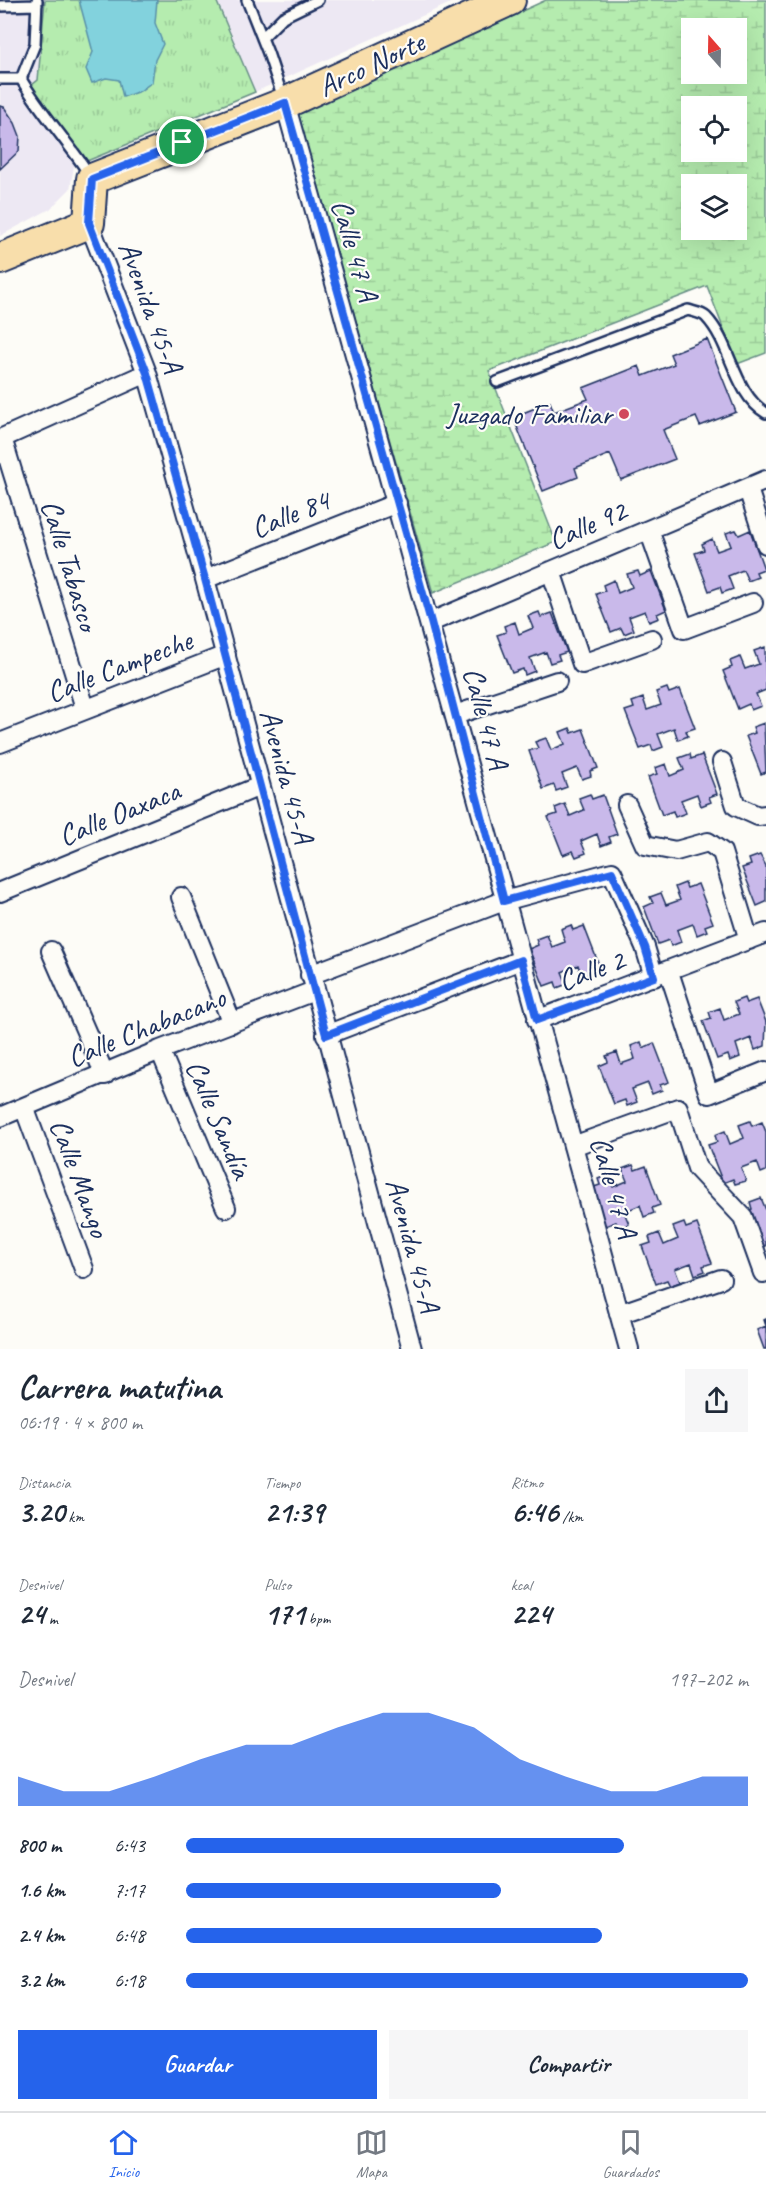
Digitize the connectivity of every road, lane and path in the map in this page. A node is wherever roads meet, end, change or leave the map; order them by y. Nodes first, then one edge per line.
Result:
1 (247, 0) edge
2 (318, 0) edge
3 (510, 0) edge
4 (37, 2) edge
5 (0, 6) edge
6 (262, 38) junction
7 (0, 79) edge
8 (21, 79) junction
9 (285, 103) junction
10 (92, 179) junction
11 (89, 223) junction
12 (0, 259) edge
13 (147, 373) junction
14 (497, 382) dead end
15 (766, 413) edge
16 (1, 438) edge
17 (766, 480) edge
18 (748, 489) junction
19 (397, 503) junction
20 (649, 530) junction
21 (766, 544) edge
22 (551, 571) junction
23 (205, 579) junction
24 (753, 603) dead end
25 (431, 622) junction
26 (652, 639) dead end
27 (226, 655) junction
28 (557, 681) dead end
29 (85, 708) junction
30 (455, 715) junction
31 (0, 743) edge
32 (722, 762) dead end
33 (260, 786) junction
34 (627, 805) dead end
35 (766, 815) edge
36 (0, 892) edge
37 (181, 897) dead end
38 (504, 901) junction
39 (761, 939) edge
40 (51, 951) dead end
41 (521, 960) junction
42 (661, 974) junction
43 (312, 983) junction
44 (537, 1020) junction
45 (232, 1023) junction
46 (326, 1035) junction
47 (160, 1050) junction
48 (766, 1071) edge
49 (105, 1075) junction
50 (24, 1107) junction
51 (0, 1117) edge
52 (573, 1146) junction
53 (226, 1208) dead end
54 (84, 1269) dead end
55 (766, 1272) edge
56 (721, 1279) dead end
57 (619, 1314) junction
58 (412, 1349) edge
59 (629, 1349) edge

1 - 6 lane
2 - 6 lane
3 - 9 main road, Arco Norte
4 - 5 lane
4 - 8 lane
6 - 9 lane
7 - 8 lane
8 - 10 lane
9 - 10 main road, Arco Norte
9 - 19 street, Calle 47 A
10 - 11 main road
11 - 12 main road
11 - 13 street, Avenida 45-A
13 - 16 street
13 - 23 street, Avenida 45-A
14 - 15 lane
16 - 29 street, Calle Tabasco
17 - 18 street, Calle 92
18 - 20 street, Calle 92
18 - 21 street
19 - 23 street, Calle 84
19 - 25 street, Calle 47 A
20 - 22 street, Calle 92
20 - 24 street
22 - 25 street, Calle 92
22 - 26 street
23 - 27 street, Avenida 45-A
25 - 30 street, Calle 47 A
27 - 29 street, Calle Campeche
27 - 33 street, Avenida 45-A
28 - 30 street
29 - 31 street, Calle Campeche
30 - 38 street, Calle 47 A
32 - 35 street
33 - 36 street, Calle Oaxaca
33 - 43 street, Avenida 45-A
34 - 39 street
37 - 45 street
38 - 41 street, Calle 47 A
38 - 42 street, Calle Chabacano
38 - 43 street, Calle Chabacano
39 - 42 street, Calle 2
40 - 49 street
41 - 44 street, Calle 47 A
41 - 46 street
42 - 44 street, Calle 2
42 - 48 street
43 - 45 street, Calle Chabacano
43 - 46 street, Avenida 45-A
44 - 52 street, Calle 47 A
45 - 47 street, Calle Chabacano
46 - 58 street, Avenida 45-A
47 - 49 street, Calle Chabacano
47 - 53 street, Calle Sandía
49 - 50 street, Calle Chabacano
50 - 51 street, Calle Chabacano
50 - 54 street, Calle Mango
52 - 55 street
52 - 57 street, Calle 47 A
56 - 57 street
57 - 59 street, Calle 47 A

